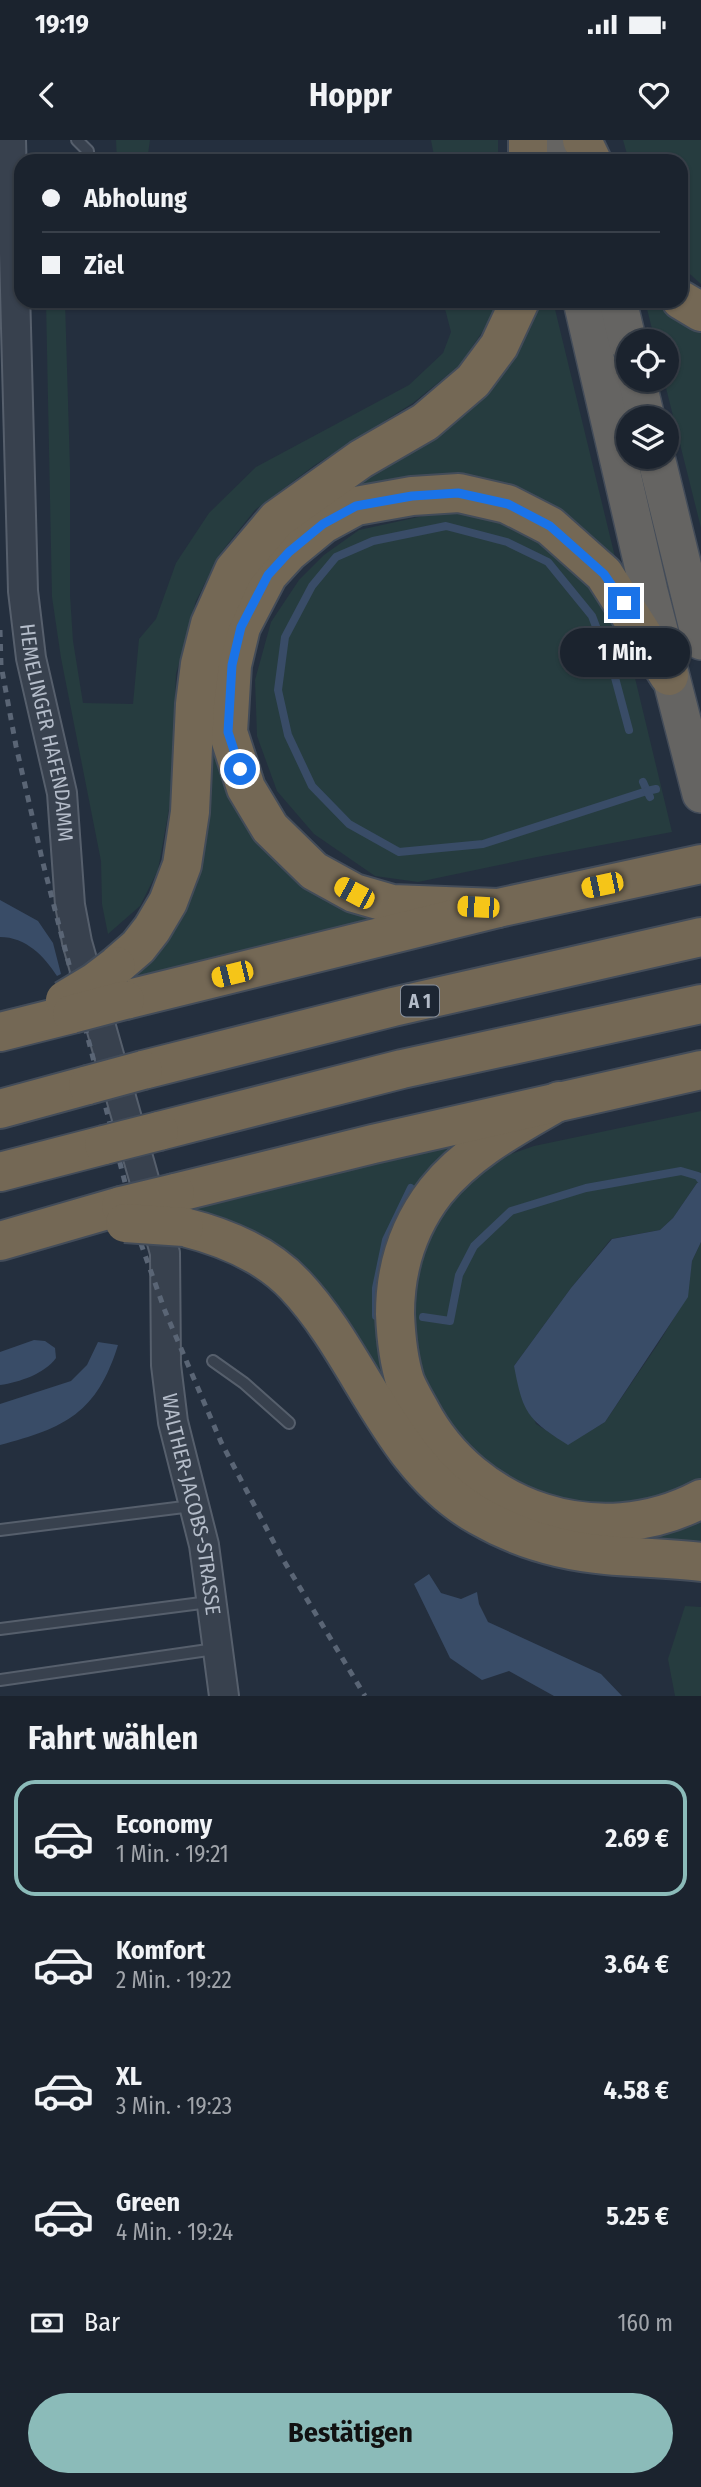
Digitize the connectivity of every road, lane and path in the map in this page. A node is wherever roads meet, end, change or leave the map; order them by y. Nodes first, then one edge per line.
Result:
1 (11, 140) edge
2 (77, 140) edge
3 (88, 154) edge
4 (14, 201) edge
5 (18, 308) edge
6 (517, 308) edge
7 (584, 308) edge
8 (620, 308) edge
9 (625, 329) edge
10 (659, 469) edge
11 (701, 641) edge
12 (669, 676) junction
13 (701, 794) edge
14 (690, 866) edge
15 (498, 908) junction
16 (699, 937) edge
17 (121, 983) junction
18 (701, 1004) edge
19 (0, 1032) edge
20 (701, 1070) edge
21 (559, 1101) junction
22 (0, 1109) edge
23 (0, 1172) edge
24 (179, 1210) junction
25 (0, 1241) edge
26 (165, 1311) joint
27 (213, 1361) dead end
28 (289, 1423) dead end
29 (701, 1499) edge
30 (195, 1505) junction
31 (0, 1530) edge
32 (701, 1562) edge
33 (212, 1602) junction
34 (0, 1629) edge
35 (218, 1648) junction
36 (0, 1680) edge
37 (224, 1696) edge

1 - 4 street, HEMELINGER HAFENDAMM
2 - 3 lane
5 - 26 street, HEMELINGER HAFENDAMM
6 - 17 highway
7 - 12 highway
8 - 9 highway
10 - 11 highway
12 - 13 highway
12 - 15 highway
14 - 15 highway
15 - 17 highway
16 - 22 highway, A 1, bridge
17 - 19 highway, bridge
18 - 23 highway, bridge
20 - 21 highway
21 - 24 highway
21 - 29 highway
24 - 25 highway, bridge
24 - 32 highway
26 - 30 street, WALTHER-JACOBS-STRASSE
27 - 28 lane
30 - 31 lane
30 - 33 street, WALTHER-JACOBS-STRASSE
33 - 34 lane
33 - 35 street, WALTHER-JACOBS-STRASSE
35 - 36 lane
35 - 37 street, WALTHER-JACOBS-STRASSE

